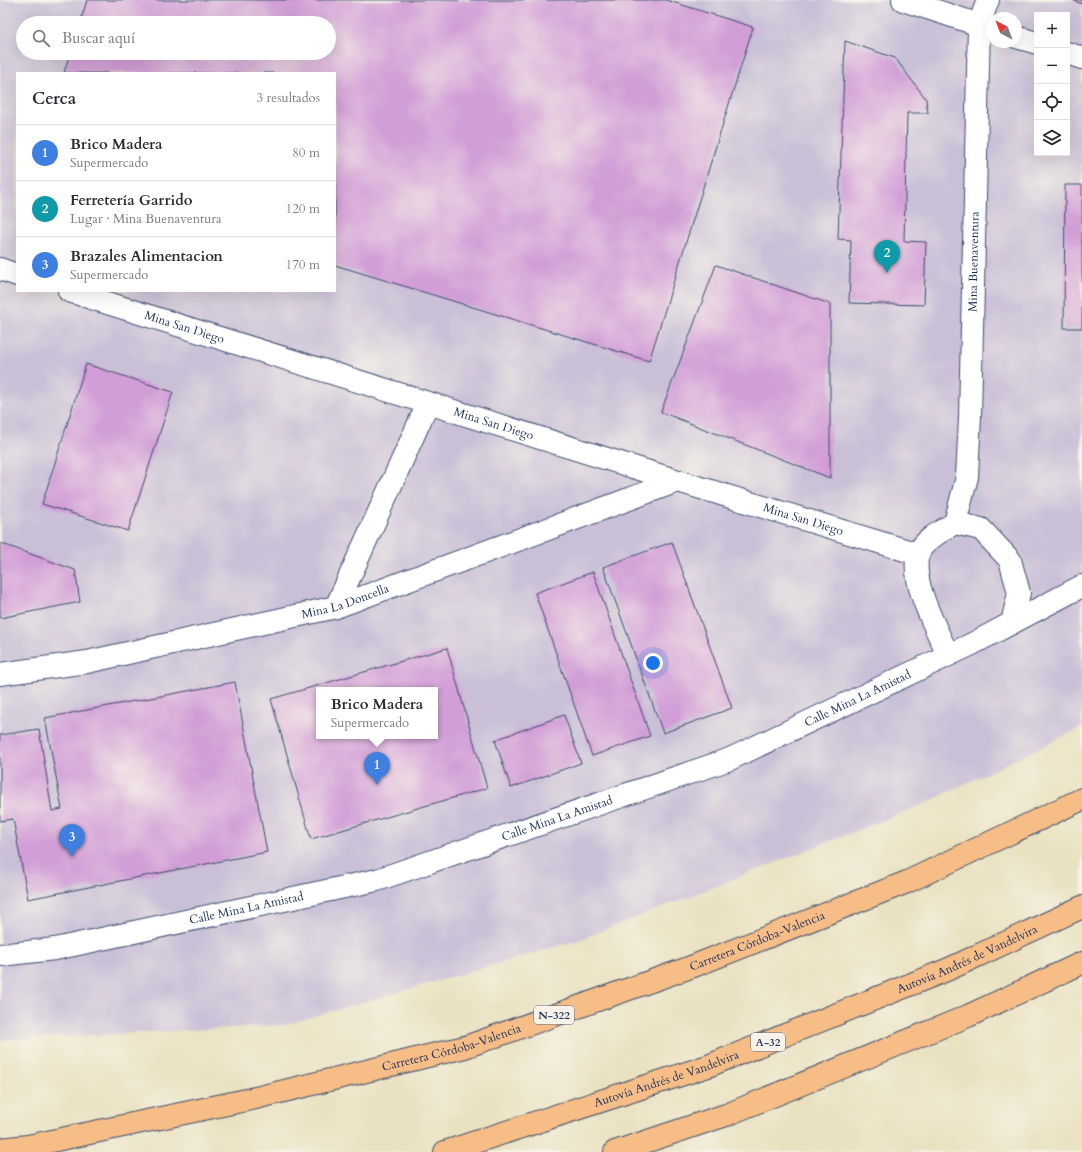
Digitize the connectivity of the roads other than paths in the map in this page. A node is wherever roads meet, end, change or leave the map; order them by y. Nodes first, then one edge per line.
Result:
1 (903, 0) edge
2 (988, 0) edge
3 (985, 27) edge
4 (1022, 39) edge
5 (1034, 42) edge
6 (1070, 54) edge
7 (1082, 58) edge
8 (0, 269) edge
9 (16, 275) edge
10 (72, 292) edge
11 (428, 403) junction
12 (678, 481) junction
13 (955, 523) junction
14 (918, 554) junction
15 (1082, 586) edge
16 (336, 607) junction
17 (1012, 623) junction
18 (948, 655) junction
19 (0, 674) edge
20 (1082, 799) edge
21 (1082, 907) edge
22 (0, 955) edge
23 (1082, 963) edge
24 (0, 1149) edge
25 (444, 1152) edge
26 (615, 1152) edge

1 - 3 street
2 - 3 street, Mina Buenaventura
3 - 13 street, Mina Buenaventura
4 - 5 street
6 - 7 street
8 - 9 street
10 - 11 street, Mina San Diego
11 - 12 street, Mina San Diego
11 - 16 street
12 - 14 street, Mina San Diego
12 - 16 street, Mina La Doncella
13 - 14 street
13 - 17 street
14 - 18 street
15 - 17 street, Calle Mina La Amistad
16 - 19 street, Mina La Doncella
17 - 18 street, Calle Mina La Amistad
18 - 22 street, Calle Mina La Amistad
20 - 24 highway, Carretera Córdoba-Valencia / N-322
21 - 25 highway, Autovía Andrés de Vandelvira / A-32
23 - 26 highway

